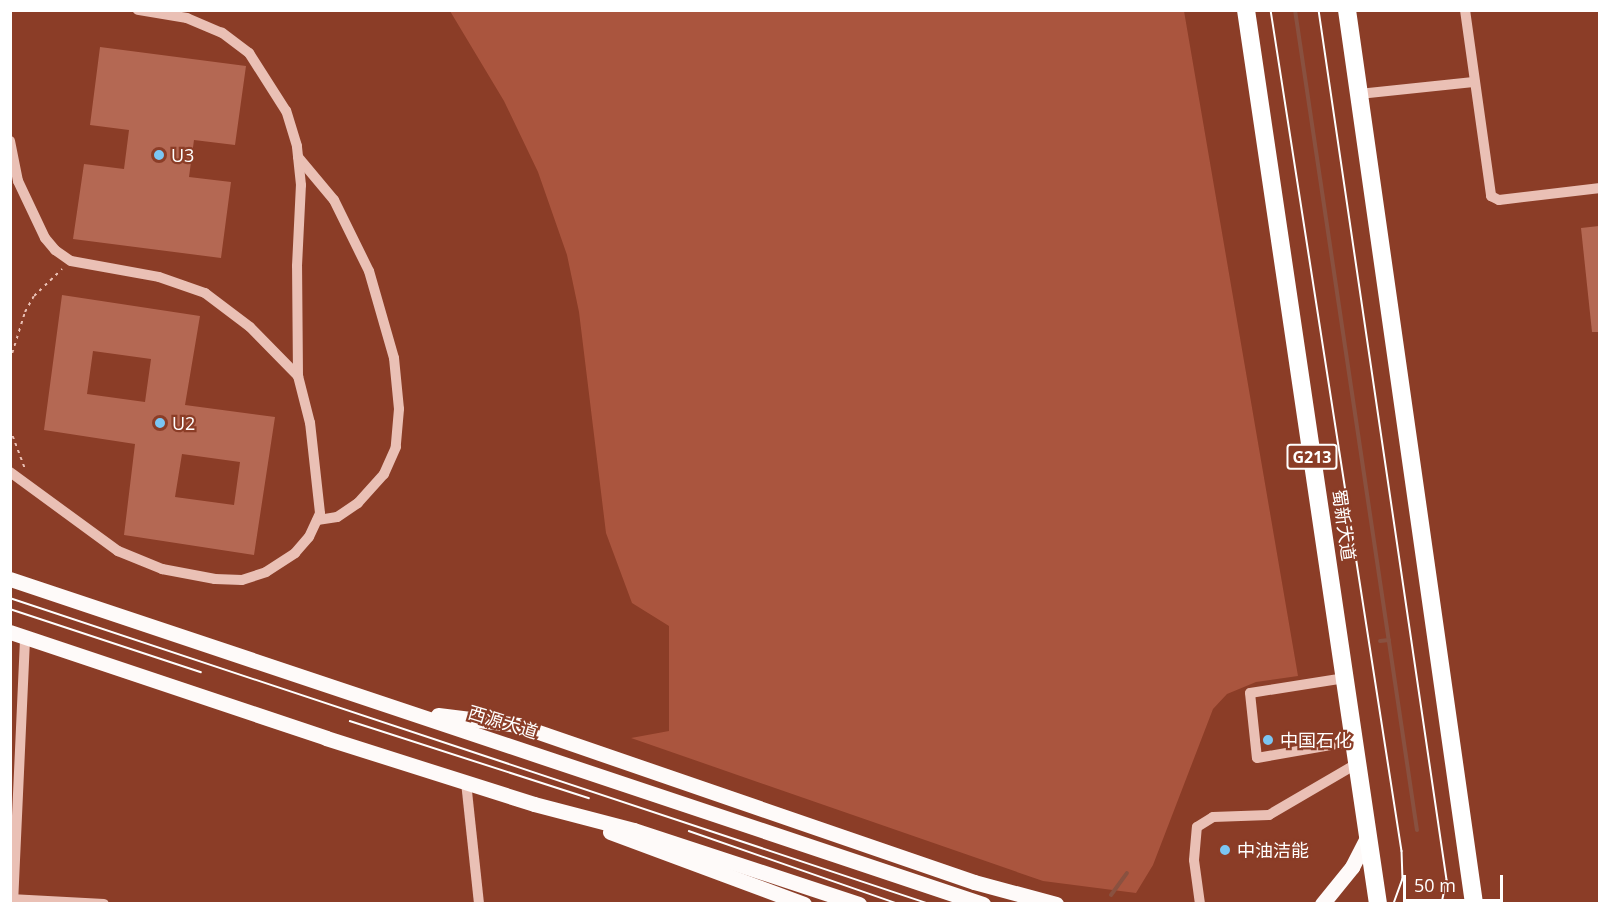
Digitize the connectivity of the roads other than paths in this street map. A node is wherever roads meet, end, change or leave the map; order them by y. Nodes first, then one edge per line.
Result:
1 (138, 10) edge
2 (1246, 10) edge
3 (1347, 10) edge
4 (1465, 10) edge
5 (1473, 82) junction
6 (1359, 93) junction
7 (10, 141) edge
8 (298, 157) junction
9 (1599, 188) edge
10 (298, 376) junction
11 (10, 472) edge
12 (317, 520) junction
13 (10, 579) edge
14 (10, 632) edge
15 (26, 637) junction
16 (1345, 678) junction
17 (397, 710) junction
18 (1354, 741) junction
19 (1358, 763) junction
20 (466, 782) junction
21 (534, 804) junction
22 (1368, 836) junction
23 (13, 855) edge
24 (12, 901) edge
25 (104, 903) edge
26 (479, 903) edge
27 (804, 903) edge
28 (859, 903) edge
29 (983, 903) edge
30 (1056, 903) edge
31 (1200, 903) edge
32 (1322, 903) edge
33 (1378, 903) edge
34 (1474, 903) edge

1 - 8 street
2 - 16 highway, 蜀新大道 / G213
3 - 6 highway
4 - 5 street
5 - 6 street
5 - 9 street
6 - 34 highway
7 - 10 street
8 - 10 street
8 - 12 street
10 - 12 street
11 - 12 street
13 - 17 main road, 西源大道
14 - 15 main road
15 - 20 main road
15 - 23 street
16 - 18 highway, 蜀新大道 / G213
16 - 18 street
17 - 29 main road, 西源大道
17 - 30 main road
18 - 19 highway, 蜀新大道 / G213
19 - 22 highway, 蜀新大道 / G213
19 - 31 street
20 - 21 main road
20 - 26 street
21 - 27 main road
21 - 28 main road
22 - 32 main road
22 - 33 highway, 蜀新大道 / G213
23 - 24 street
24 - 25 street

